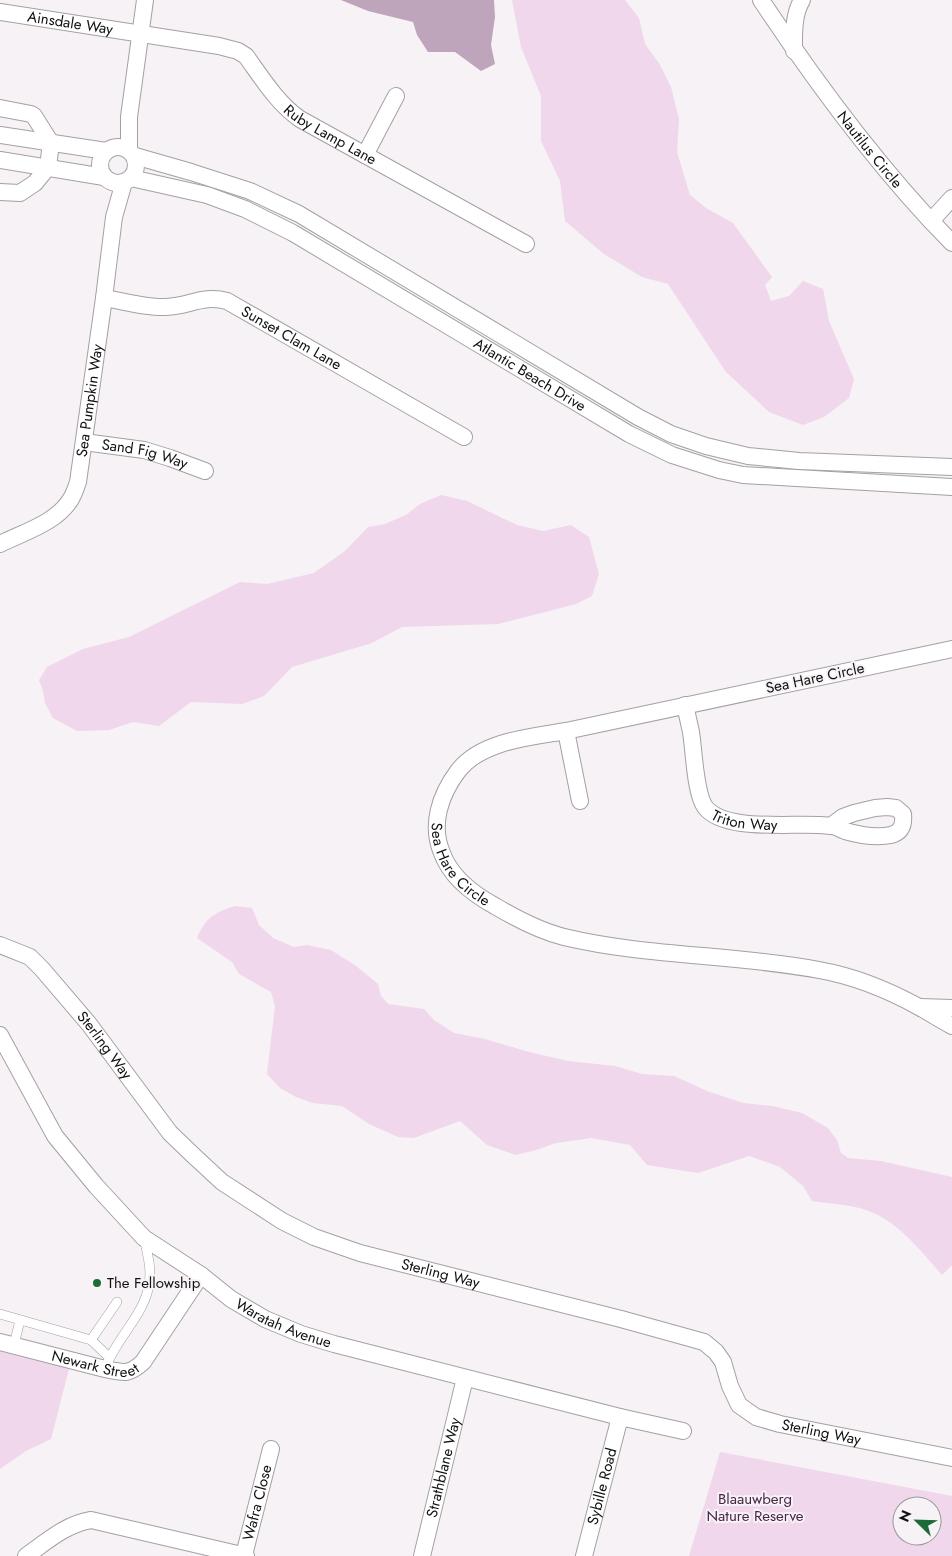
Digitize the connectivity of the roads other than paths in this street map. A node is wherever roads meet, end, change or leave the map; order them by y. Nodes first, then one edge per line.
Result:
1 (145, 0) edge
2 (761, 0) edge
3 (802, 0) edge
4 (0, 12) edge
5 (141, 33) junction
6 (794, 51) junction
7 (396, 96) dead end
8 (0, 108) edge
9 (0, 136) edge
10 (51, 143) junction
11 (122, 151) junction
12 (365, 155) junction
13 (0, 160) edge
14 (48, 167) junction
15 (117, 180) junction
16 (0, 192) edge
17 (952, 198) edge
18 (931, 221) junction
19 (317, 225) junction
20 (308, 242) junction
21 (952, 243) edge
22 (526, 244) dead end
23 (104, 298) junction
24 (478, 322) junction
25 (468, 337) junction
26 (638, 417) junction
27 (629, 434) junction
28 (464, 438) dead end
29 (84, 442) junction
30 (799, 460) junction
31 (952, 467) edge
32 (205, 471) dead end
33 (798, 478) junction
34 (952, 487) edge
35 (0, 544) edge
36 (952, 649) edge
37 (685, 705) junction
38 (566, 731) junction
39 (580, 801) dead end
40 (832, 826) dead end
41 (0, 945) edge
42 (920, 1007) junction
43 (952, 1008) edge
44 (952, 1026) edge
45 (0, 1035) edge
46 (144, 1238) junction
47 (201, 1275) junction
48 (117, 1302) dead end
49 (0, 1314) edge
50 (20, 1320) junction
51 (91, 1340) junction
52 (7, 1344) edge
53 (107, 1363) junction
54 (465, 1378) junction
55 (620, 1417) junction
56 (683, 1431) dead end
57 (271, 1449) dead end
58 (952, 1458) edge
59 (26, 1556) edge
60 (245, 1556) edge
61 (422, 1556) edge
62 (584, 1556) edge

1 - 5 street
2 - 6 street, Nautilus Circle
3 - 6 street
4 - 5 street, Ainsdale Way
5 - 11 street
5 - 12 street, Ruby Lamp Lane
6 - 18 street, Nautilus Circle
7 - 12 street
8 - 10 street
9 - 10 street, Atlantic Beach Drive
10 - 11 street, Atlantic Beach Drive
10 - 14 street
11 - 15 street
11 - 15 street
11 - 19 street, Atlantic Beach Drive
12 - 22 street, Ruby Lamp Lane
13 - 14 street, Atlantic Beach Drive
14 - 15 street, Atlantic Beach Drive
14 - 16 street
15 - 20 street, Atlantic Beach Drive
15 - 23 street, Sea Pumpkin Way
17 - 18 street
18 - 21 street, Nautilus Circle
19 - 20 street
19 - 24 street, Atlantic Beach Drive
20 - 25 street, Atlantic Beach Drive
23 - 28 street, Sunset Clam Lane
23 - 29 street, Sea Pumpkin Way
24 - 25 street
24 - 26 street, Atlantic Beach Drive
25 - 27 street, Atlantic Beach Drive
26 - 27 street
26 - 30 street, Atlantic Beach Drive
27 - 33 street, Atlantic Beach Drive
29 - 32 street, Sand Fig Way
29 - 35 street, Sea Pumpkin Way
30 - 31 street, Atlantic Beach Drive
30 - 33 street
33 - 34 street, Atlantic Beach Drive
36 - 37 street, Sea Hare Circle
37 - 38 street, Sea Hare Circle
37 - 40 street, Triton Way
38 - 39 street
38 - 42 street, Sea Hare Circle
41 - 58 street, Sterling Way
42 - 43 street, Sea Hare Circle
42 - 44 street, Sea Hare Circle
45 - 46 street, Waratah Avenue
46 - 47 street, Waratah Avenue
46 - 53 lane
47 - 53 street, Newark Street
47 - 54 street, Waratah Avenue
48 - 51 lane
49 - 50 lane
50 - 51 lane
50 - 52 lane
51 - 53 lane
52 - 53 street, Newark Street
54 - 55 street, Waratah Avenue
54 - 61 street, Strathblane Way
55 - 56 street, Waratah Avenue
55 - 62 street, Sybille Road
57 - 60 street, Wafra Close
59 - 60 street

